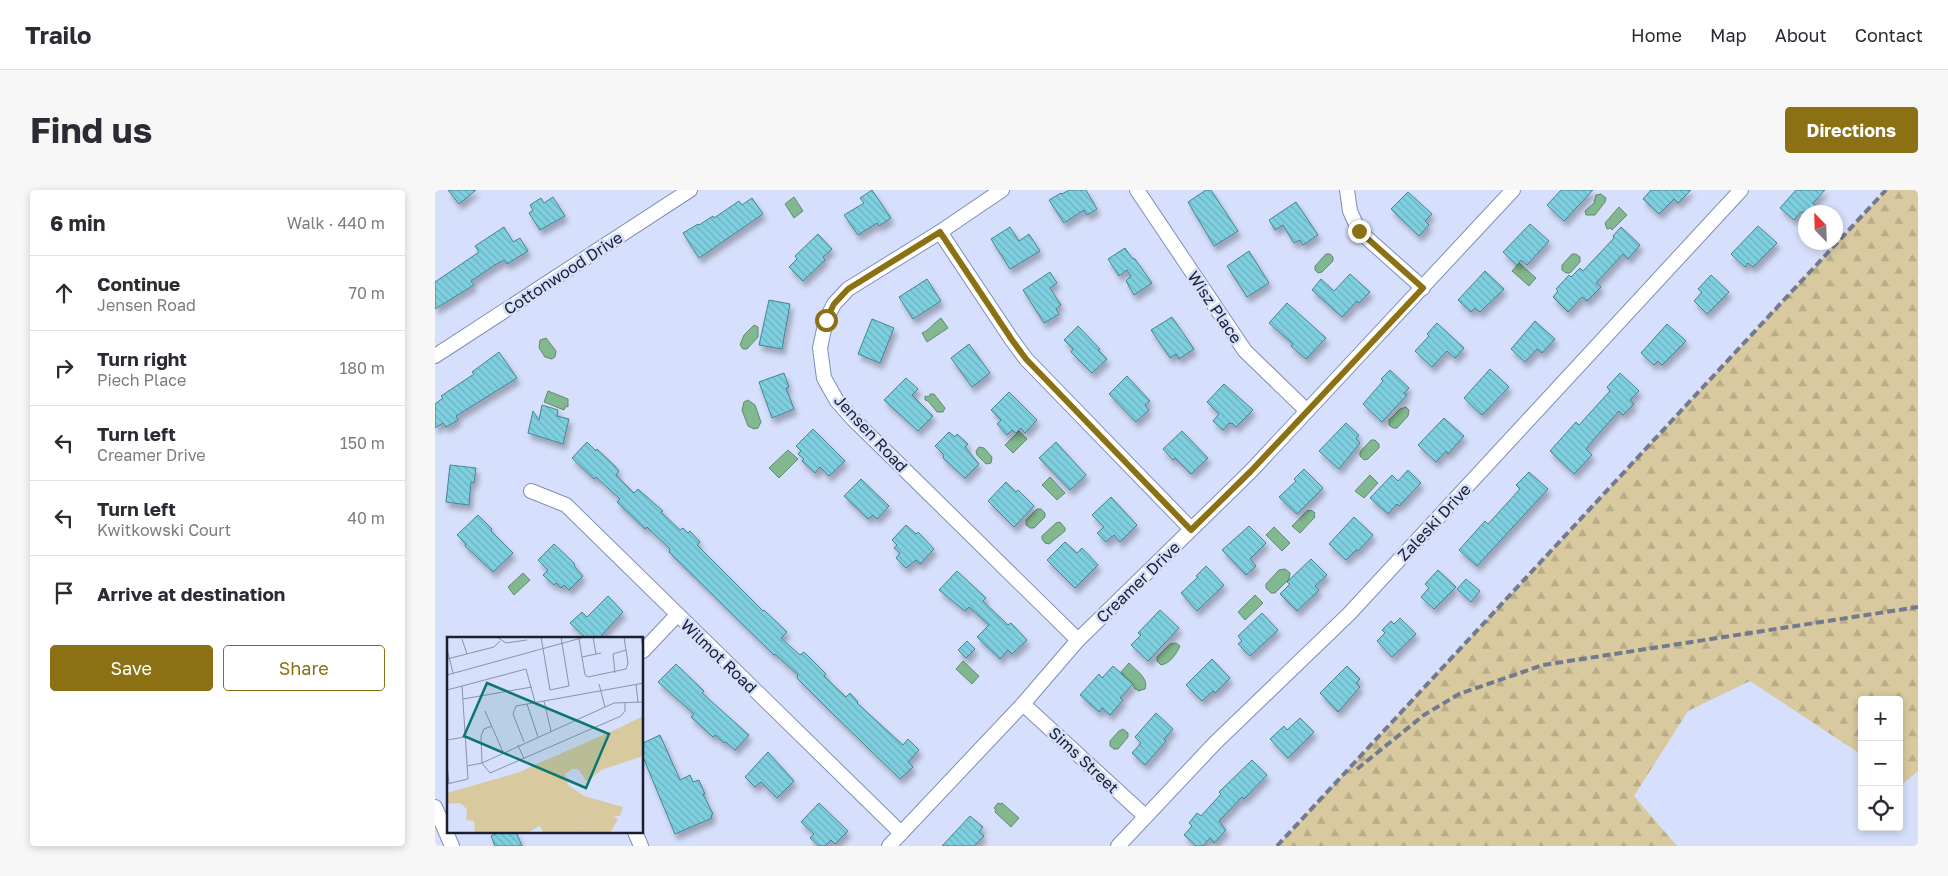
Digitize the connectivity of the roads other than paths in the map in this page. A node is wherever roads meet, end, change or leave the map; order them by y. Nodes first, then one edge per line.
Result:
1 (691, 190) edge
2 (1002, 190) edge
3 (1137, 190) edge
4 (1347, 190) edge
5 (1513, 190) edge
6 (1741, 190) edge
7 (940, 232) junction
8 (1423, 288) junction
9 (435, 356) edge
10 (1307, 412) junction
11 (531, 490) dead end
12 (1191, 530) junction
13 (677, 615) junction
14 (1078, 640) junction
15 (644, 650) edge
16 (1023, 704) junction
17 (435, 807) edge
18 (1145, 816) junction
19 (447, 833) edge
20 (901, 833) junction
21 (447, 834) edge
22 (636, 834) edge
23 (453, 846) edge
24 (641, 846) edge
25 (889, 846) edge
26 (1118, 846) edge

1 - 9 street, Cottonwood Drive
2 - 7 street, Jensen Road
3 - 10 street, Wisz Place
4 - 8 street
5 - 8 street, Creamer Drive
6 - 18 street, Zaleski Drive
7 - 12 street
7 - 14 street, Jensen Road
8 - 10 street, Creamer Drive
10 - 12 street, Creamer Drive
11 - 13 street, Wilmot Road
12 - 14 street, Creamer Drive
13 - 15 street
13 - 20 street, Wilmot Road
14 - 16 street, Creamer Drive
16 - 18 street, Sims Street
16 - 20 street, Creamer Drive
17 - 19 street
18 - 26 street, Zaleski Drive
20 - 25 street, Creamer Drive
21 - 23 street
22 - 24 street

